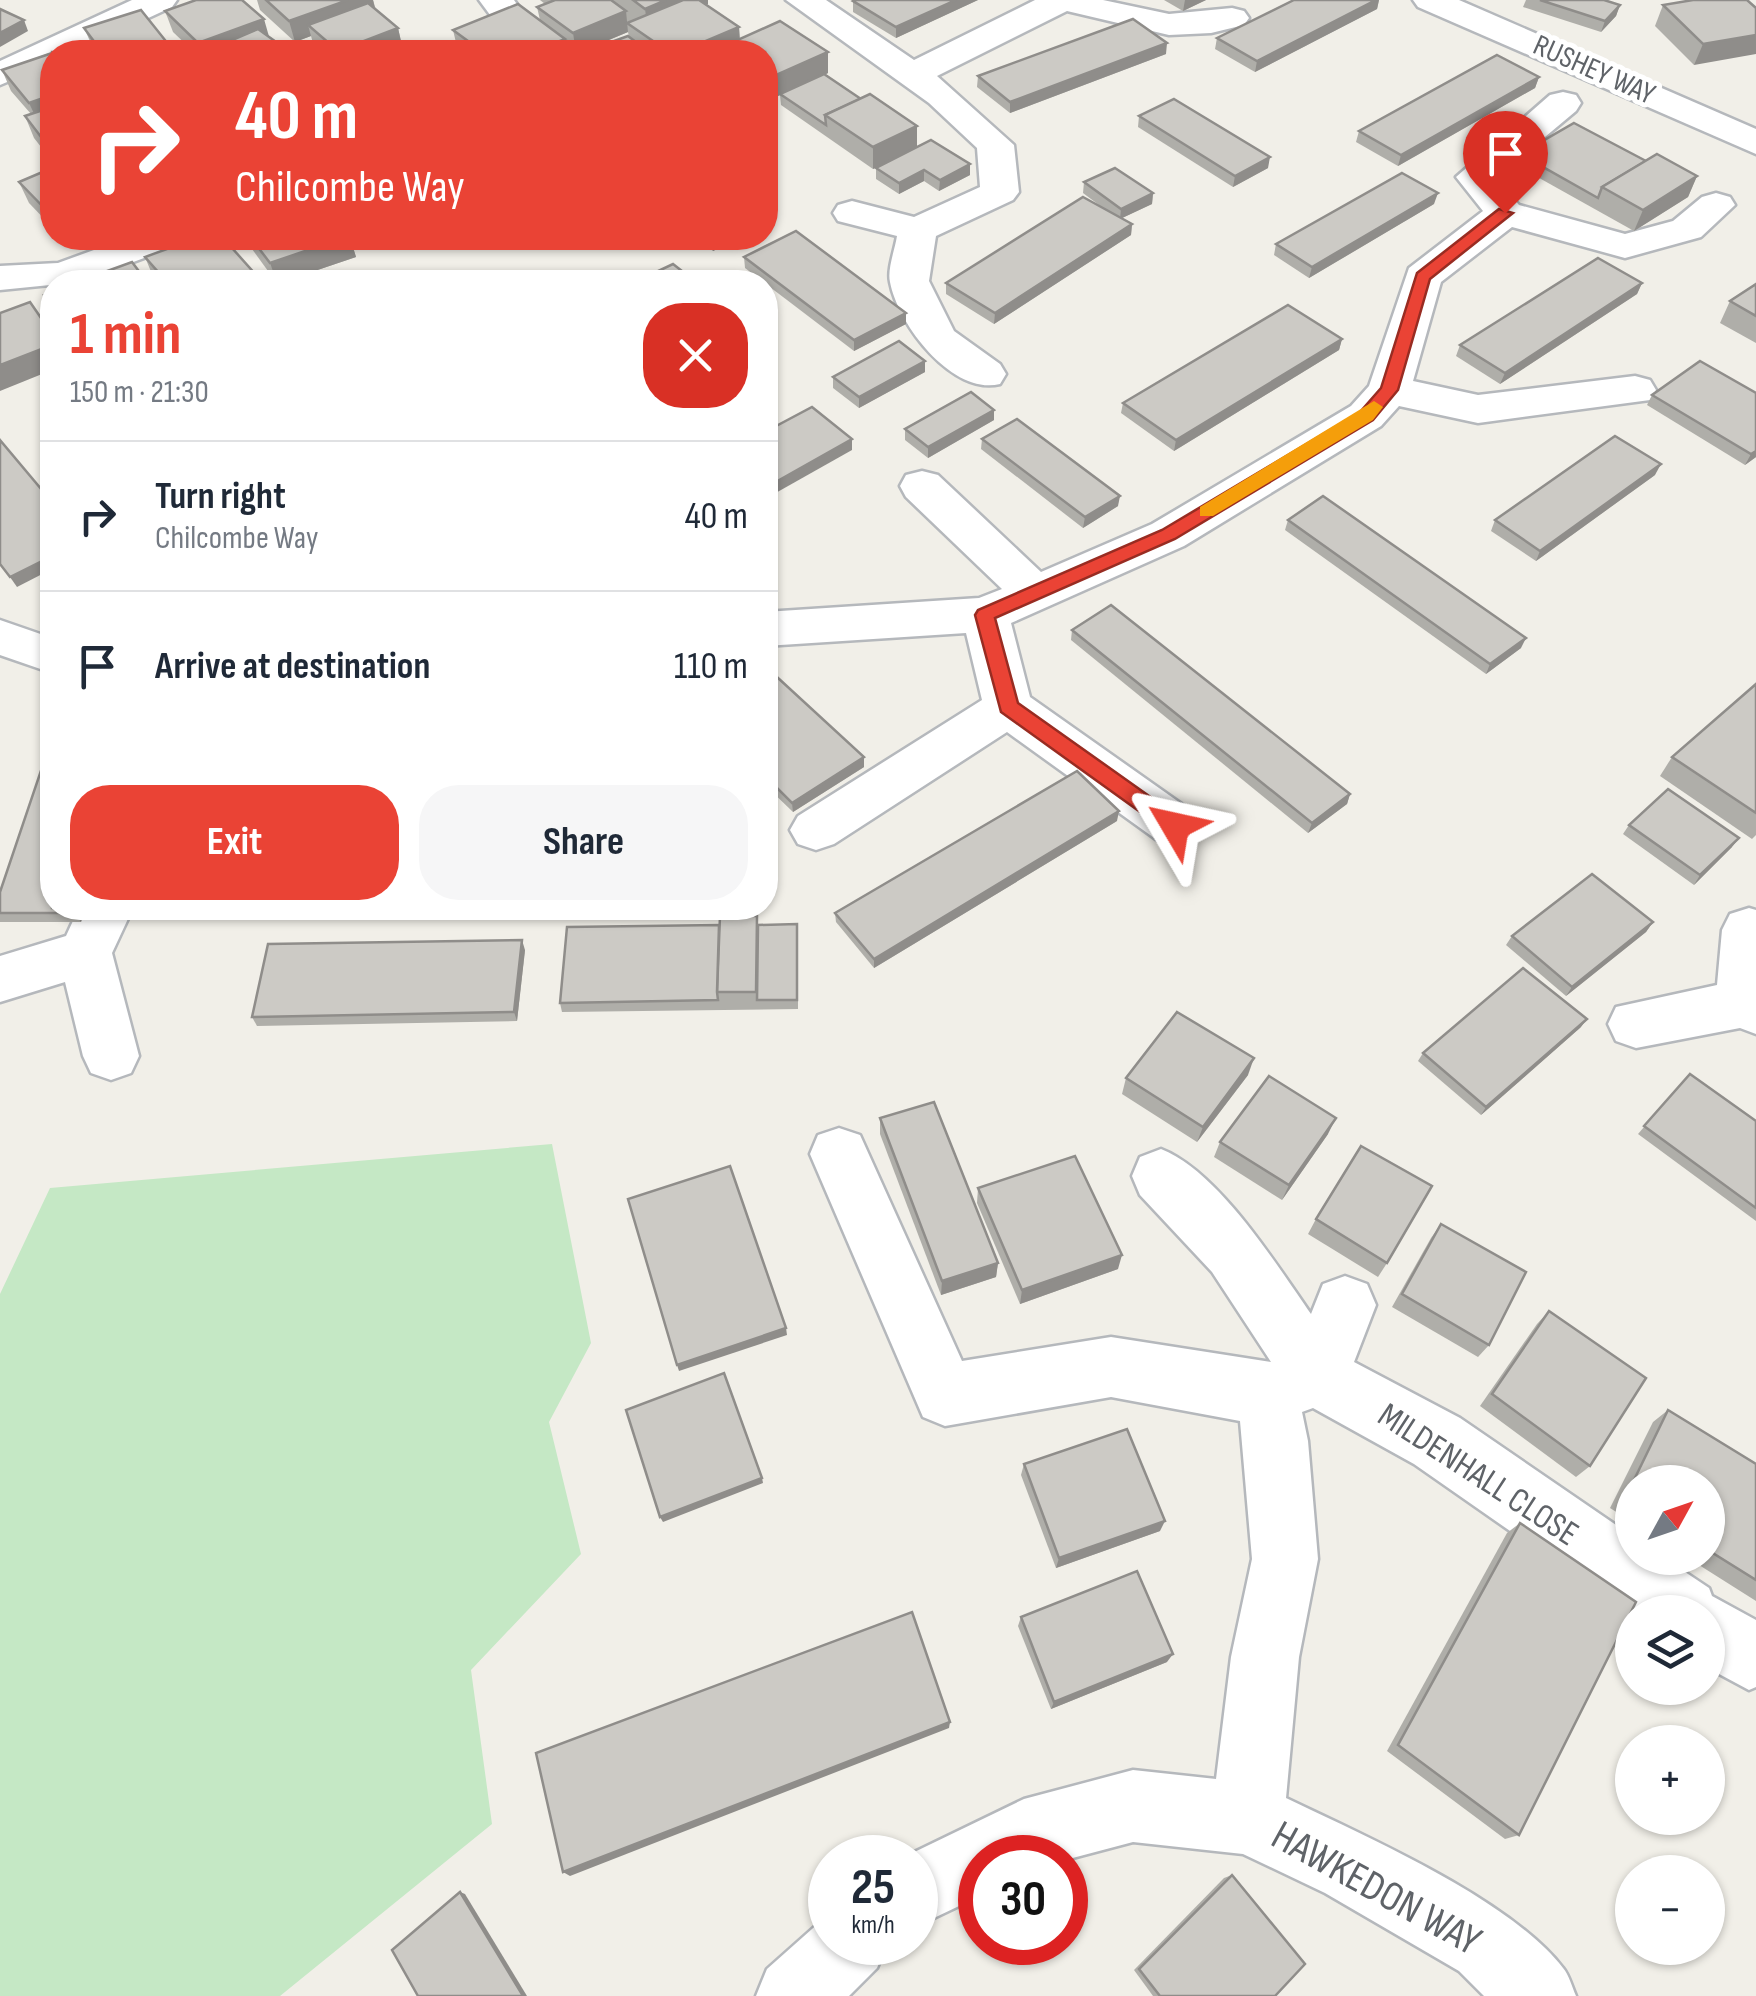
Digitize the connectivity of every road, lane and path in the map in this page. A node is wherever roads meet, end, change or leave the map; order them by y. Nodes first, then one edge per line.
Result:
1 (160, 0) edge
2 (803, 0) edge
3 (1064, 0) edge
4 (1430, 0) edge
5 (1232, 18) dead end
6 (74, 40) edge
7 (40, 56) edge
8 (0, 74) edge
9 (913, 74) junction
10 (1563, 103) dead end
11 (1756, 144) edge
12 (1716, 205) dead end
13 (852, 213) dead end
14 (1505, 213) junction
15 (918, 230) junction
16 (130, 250) edge
17 (77, 270) edge
18 (40, 276) edge
19 (0, 278) edge
20 (985, 374) dead end
21 (1389, 390) junction
22 (1635, 390) dead end
23 (922, 486) dead end
24 (1035, 592) junction
25 (984, 615) junction
26 (778, 628) edge
27 (0, 637) edge
28 (40, 652) edge
29 (1008, 707) junction
30 (1175, 826) dead end
31 (816, 830) dead end
32 (96, 930) edge
33 (1749, 930) dead end
34 (0, 979) edge
35 (1750, 1007) edge
36 (1636, 1024) dead end
37 (112, 1056) dead end
38 (839, 1154) dead end
39 (1161, 1176) dead end
40 (1345, 1305) dead end
41 (1292, 1385) junction
42 (1660, 1595) edge
43 (1248, 1818) junction
44 (938, 1878) edge
45 (827, 1965) edge
46 (794, 1996) edge
47 (1538, 1996) edge

1 - 6 street
2 - 9 street
3 - 5 street
3 - 9 street
4 - 11 street, RUSHEY WAY
7 - 8 street
9 - 15 street
10 - 14 street
12 - 14 street
13 - 15 street
14 - 21 street
15 - 20 street
16 - 17 street
18 - 19 street
21 - 22 street
21 - 24 street
23 - 24 street
24 - 25 street
25 - 26 street
25 - 29 street
27 - 28 street
29 - 30 street
29 - 31 street
32 - 34 street
32 - 37 street
33 - 35 street
35 - 36 street
38 - 41 street
39 - 41 street, MILDENHALL CLOSE
40 - 41 street
41 - 42 street, MILDENHALL CLOSE
41 - 43 street, MILDENHALL CLOSE
43 - 44 street, HAWKEDON WAY
43 - 47 street, HAWKEDON WAY
45 - 46 street

